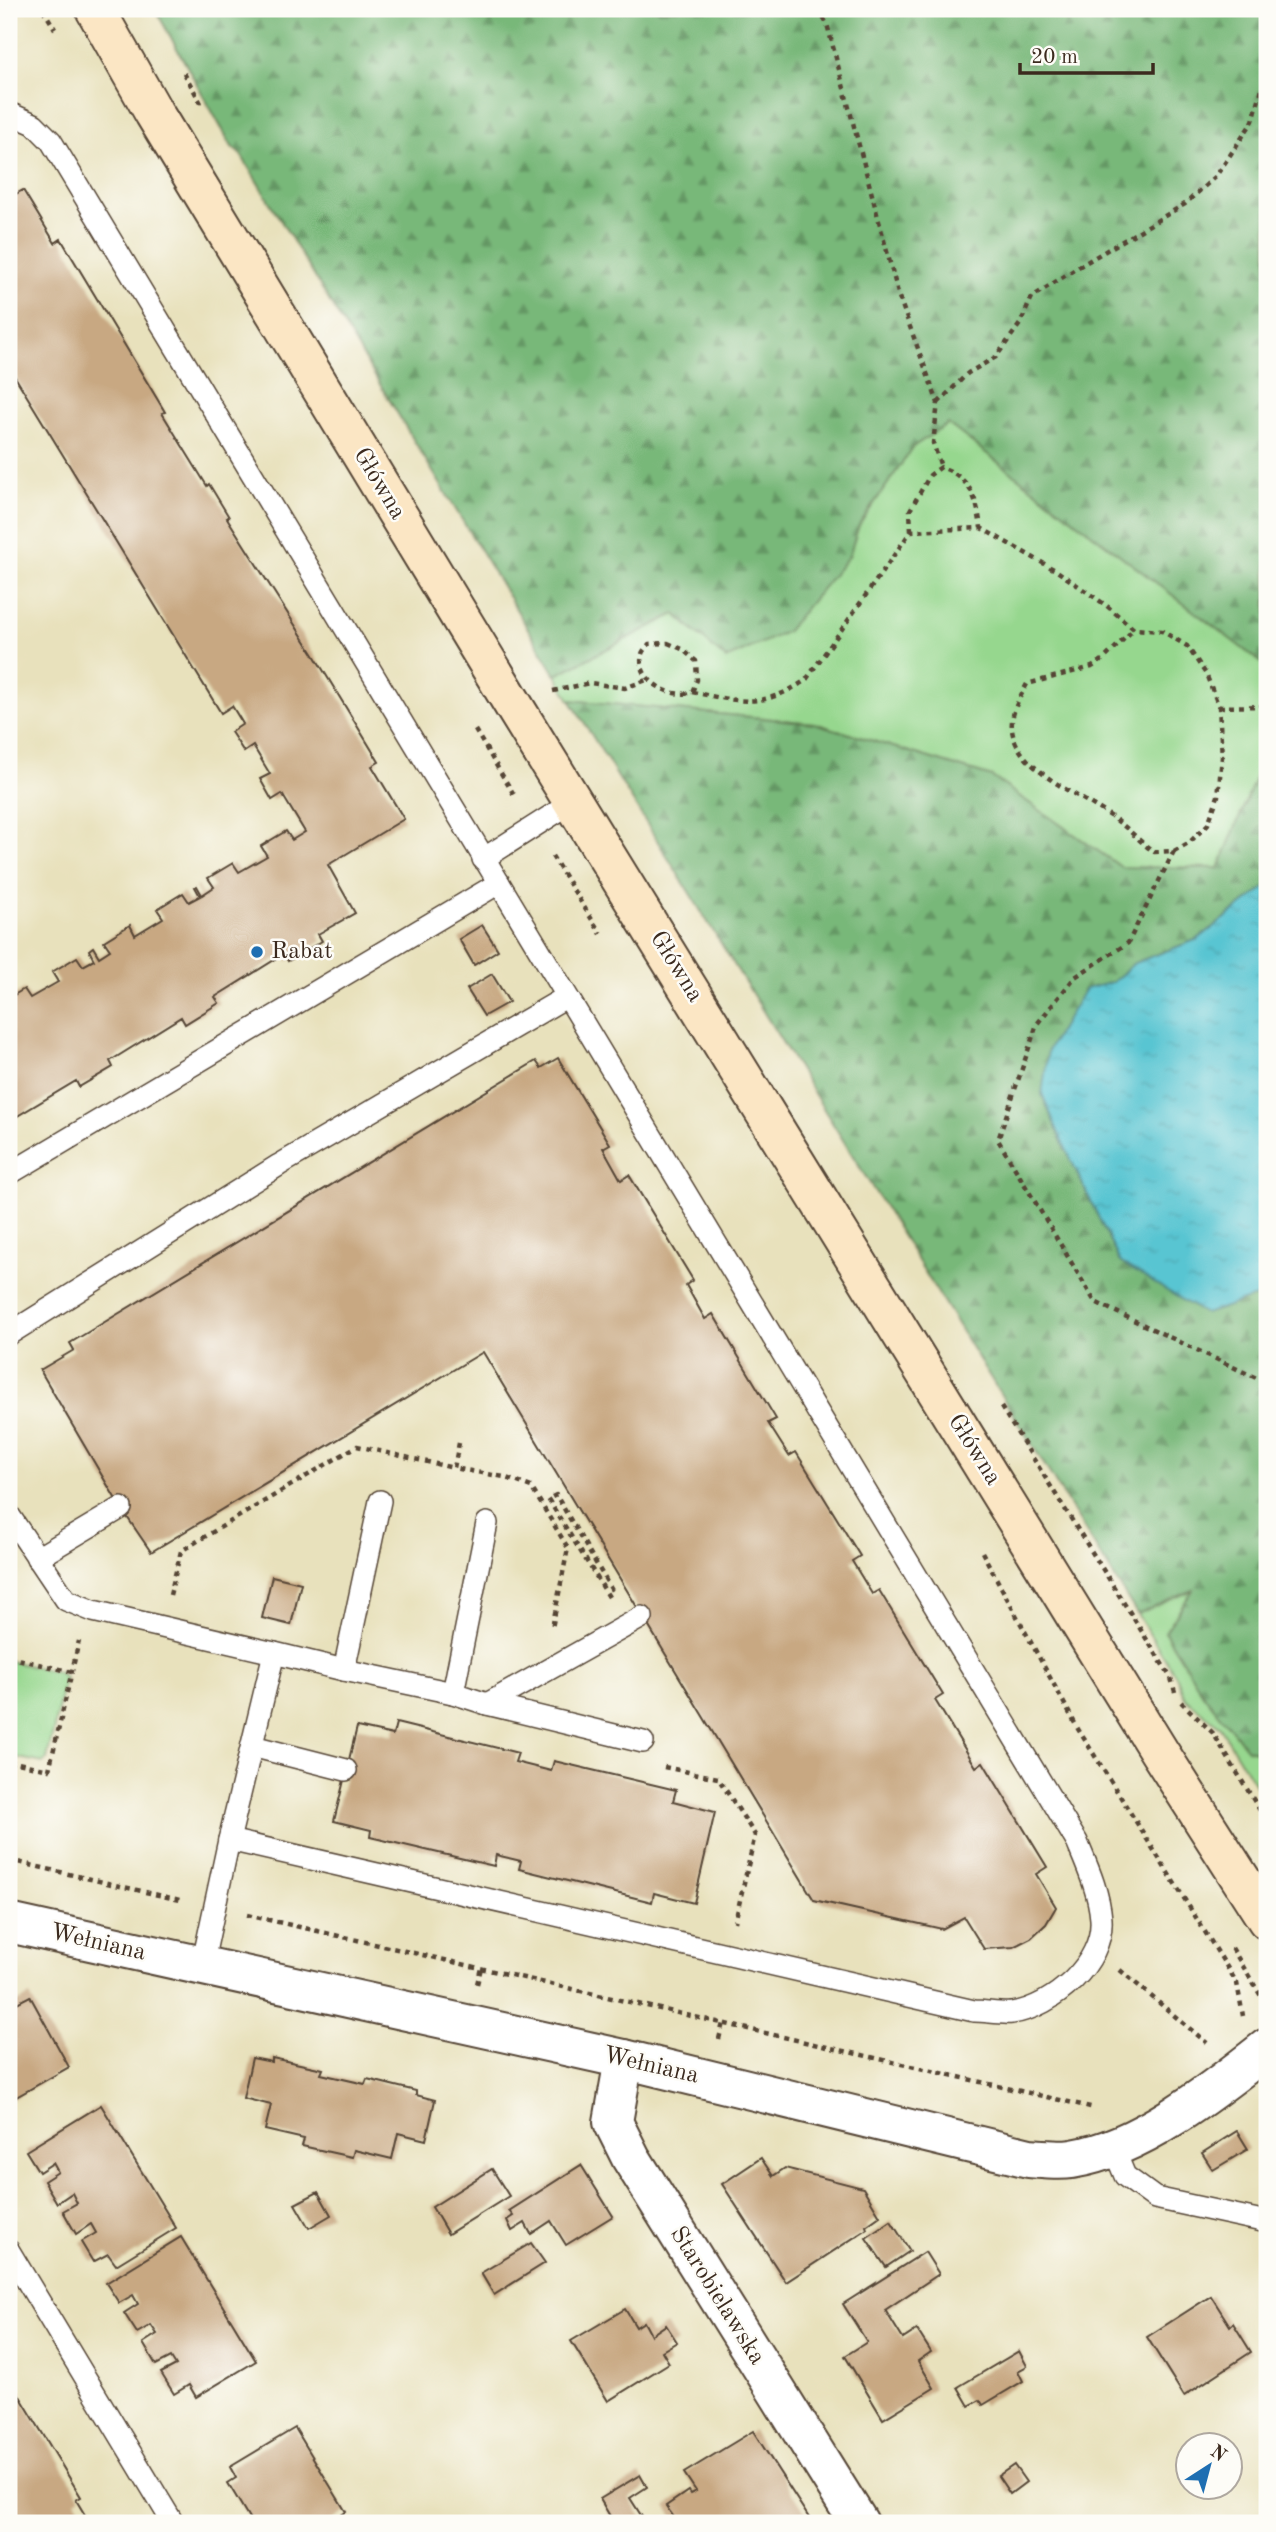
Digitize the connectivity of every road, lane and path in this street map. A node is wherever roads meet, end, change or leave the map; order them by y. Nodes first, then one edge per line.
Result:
1 (43, 9) edge
2 (95, 9) edge
3 (818, 9) edge
4 (56, 32) dead end
5 (1267, 70) edge
6 (9, 113) edge
7 (938, 402) junction
8 (941, 467) junction
9 (981, 528) junction
10 (911, 531) junction
11 (1134, 629) junction
12 (649, 679) junction
13 (554, 690) dead end
14 (692, 692) junction
15 (1267, 706) edge
16 (1219, 707) junction
17 (471, 723) dead end
18 (574, 801) junction
19 (534, 827) junction
20 (1174, 850) junction
21 (483, 859) junction
22 (499, 883) junction
23 (608, 945) dead end
24 (566, 997) junction
25 (9, 1174) edge
26 (9, 1334) edge
27 (1267, 1383) edge
28 (459, 1443) dead end
29 (454, 1468) junction
30 (380, 1500) dead end
31 (121, 1508) dead end
32 (9, 1515) edge
33 (487, 1523) dead end
34 (981, 1549) dead end
35 (37, 1558) junction
36 (613, 1603) dead end
37 (636, 1620) joint
38 (163, 1627) junction
39 (549, 1641) dead end
40 (77, 1650) dead end
41 (274, 1653) junction
42 (9, 1657) edge
43 (344, 1670) junction
44 (72, 1672) junction
45 (453, 1693) junction
46 (487, 1704) junction
47 (643, 1742) dead end
48 (252, 1746) junction
49 (9, 1761) edge
50 (652, 1764) dead end
51 (346, 1770) dead end
52 (229, 1840) junction
53 (9, 1860) edge
54 (214, 1908) junction
55 (1267, 1920) edge
56 (9, 1923) edge
57 (732, 1933) dead end
58 (202, 1966) junction
59 (1156, 2000) dead end
60 (1256, 2037) edge
61 (1215, 2051) dead end
62 (624, 2059) junction
63 (1096, 2109) dead end
64 (1114, 2147) junction
65 (1267, 2222) edge
66 (9, 2251) edge
67 (173, 2523) edge
68 (859, 2523) edge

1 - 4 path
2 - 18 street, Główna
3 - 7 path
5 - 7 path
6 - 21 lane
7 - 8 path
8 - 9 path
8 - 10 path
9 - 10 path
9 - 11 path
10 - 14 path
11 - 16 path
11 - 20 path
12 - 13 path
12 - 14 path
12 - 14 path
15 - 16 path
16 - 20 path
17 - 19 path
18 - 19 lane
18 - 55 street, Główna
19 - 21 lane
19 - 23 path
20 - 27 path
21 - 22 lane
22 - 24 lane
22 - 25 lane
24 - 26 lane
24 - 52 lane
28 - 29 path
29 - 38 path
29 - 39 path
30 - 43 lane
31 - 35 lane
32 - 35 lane
33 - 45 lane
34 - 60 path
35 - 38 lane
36 - 37 path
37 - 46 lane
38 - 41 lane
40 - 44 path
41 - 43 lane
41 - 48 lane
42 - 44 path
43 - 45 lane
44 - 49 path
45 - 46 lane
46 - 47 lane
48 - 51 lane
48 - 52 lane
50 - 57 path
52 - 54 lane
53 - 54 path
54 - 58 lane
54 - 63 path
56 - 58 street, Wełniana
58 - 62 street, Wełniana
59 - 61 path
60 - 64 street, Wełniana
62 - 64 street, Wełniana
62 - 68 street, Starobielawska
64 - 65 lane
66 - 67 lane

